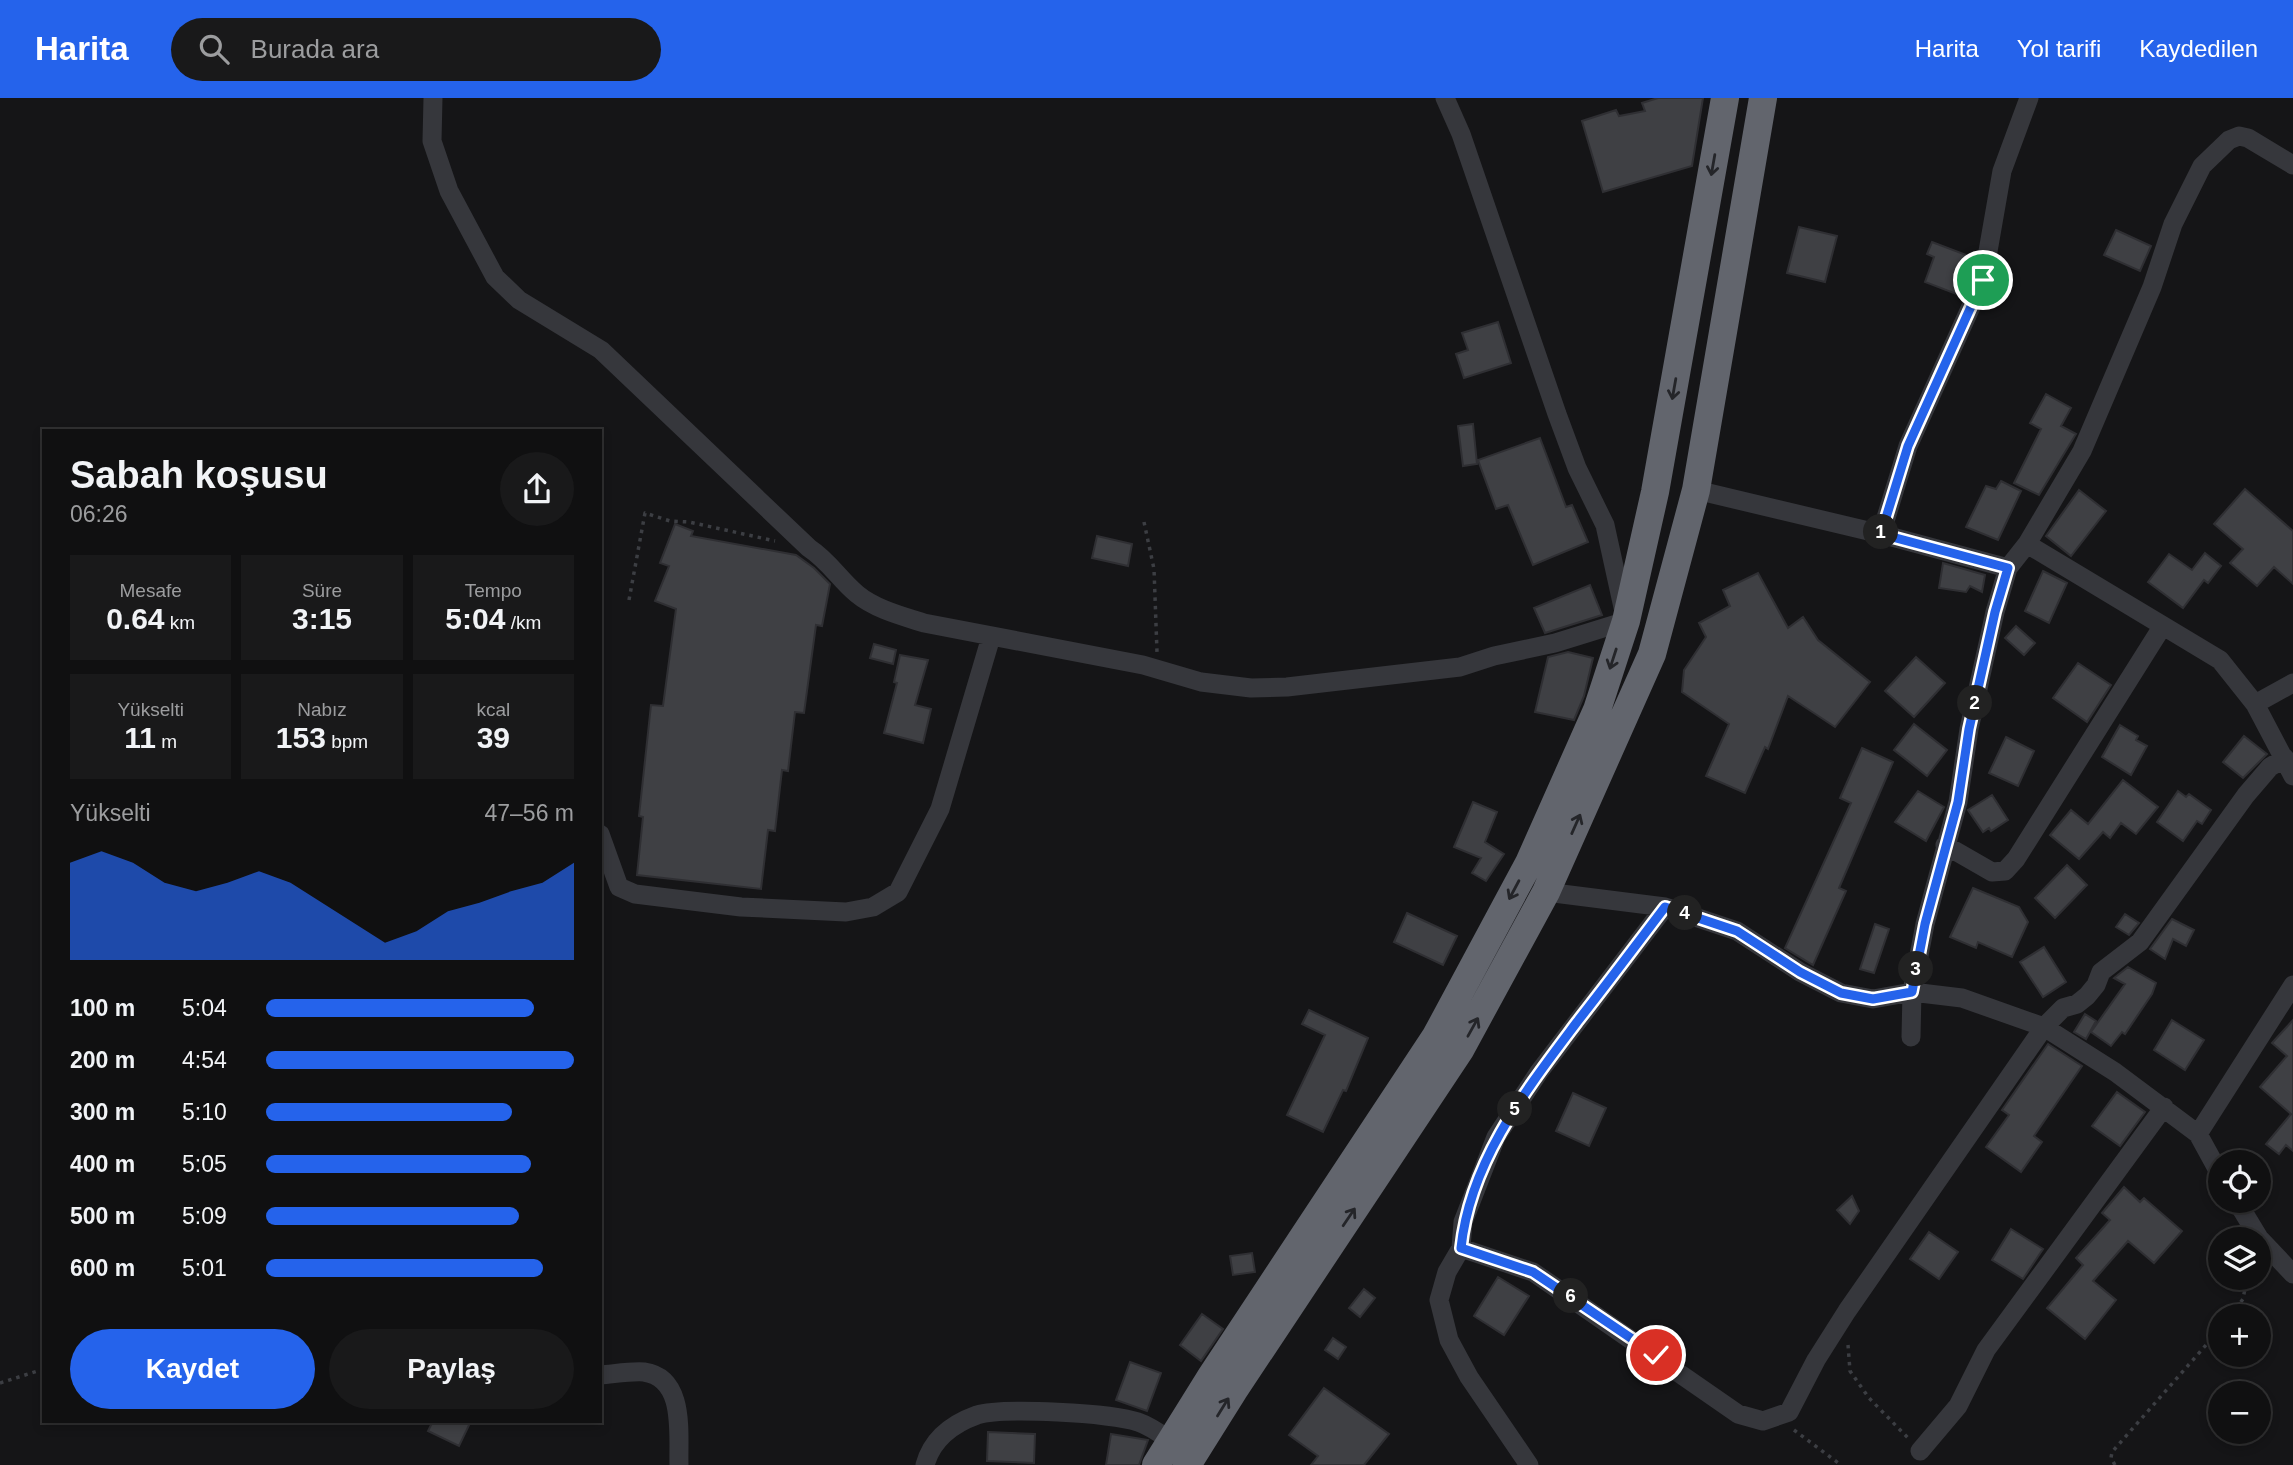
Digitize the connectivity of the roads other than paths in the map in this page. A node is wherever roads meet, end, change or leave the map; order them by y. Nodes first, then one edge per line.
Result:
1 (433, 98) edge
2 (1445, 98) edge
3 (1725, 98) edge
4 (1763, 98) edge
5 (2029, 98) edge
6 (2293, 165) edge
7 (1696, 490) junction
8 (1881, 534) junction
9 (2027, 544) junction
10 (2008, 568) junction
11 (1626, 621) junction
12 (2162, 627) junction
13 (991, 637) junction
14 (2293, 683) edge
15 (2255, 704) junction
16 (2285, 758) junction
17 (2293, 776) edge
18 (602, 840) edge
19 (1945, 845) junction
20 (1546, 892) junction
21 (1665, 907) junction
22 (2293, 985) edge
23 (1912, 992) junction
24 (2044, 1027) junction
25 (1911, 1037) dead end
26 (2164, 1108) junction
27 (2198, 1134) junction
28 (2208, 1152) edge
29 (2244, 1213) edge
30 (1461, 1248) junction
31 (2293, 1274) edge
32 (602, 1375) edge
33 (1171, 1441) junction
34 (1920, 1451) road end
35 (680, 1465) edge
36 (925, 1465) edge
37 (1156, 1465) edge
38 (1187, 1465) edge
39 (1529, 1465) edge

1 - 13 street
2 - 11 street
3 -> 11 highway
4 - 7 highway
5 - 8 street
6 - 9 street
7 - 8 street
20 -> 7 highway
8 - 10 street
9 - 10 street
9 - 12 street
10 - 19 street
11 - 13 street
11 -> 33 highway
12 - 15 street
12 - 19 street
13 - 18 street
14 - 15 street
15 - 16 street
16 - 17 street
16 - 24 street
19 - 23 street
20 - 21 street
38 -> 20 highway
21 - 23 street
21 - 30 street
22 - 27 street
23 - 24 street
23 - 25 street
24 - 26 street
24 - 30 street
26 - 27 street
26 - 34 street
27 - 28 street
29 - 31 street
30 - 39 street
32 - 35 street
33 - 36 street
33 - 37 highway

